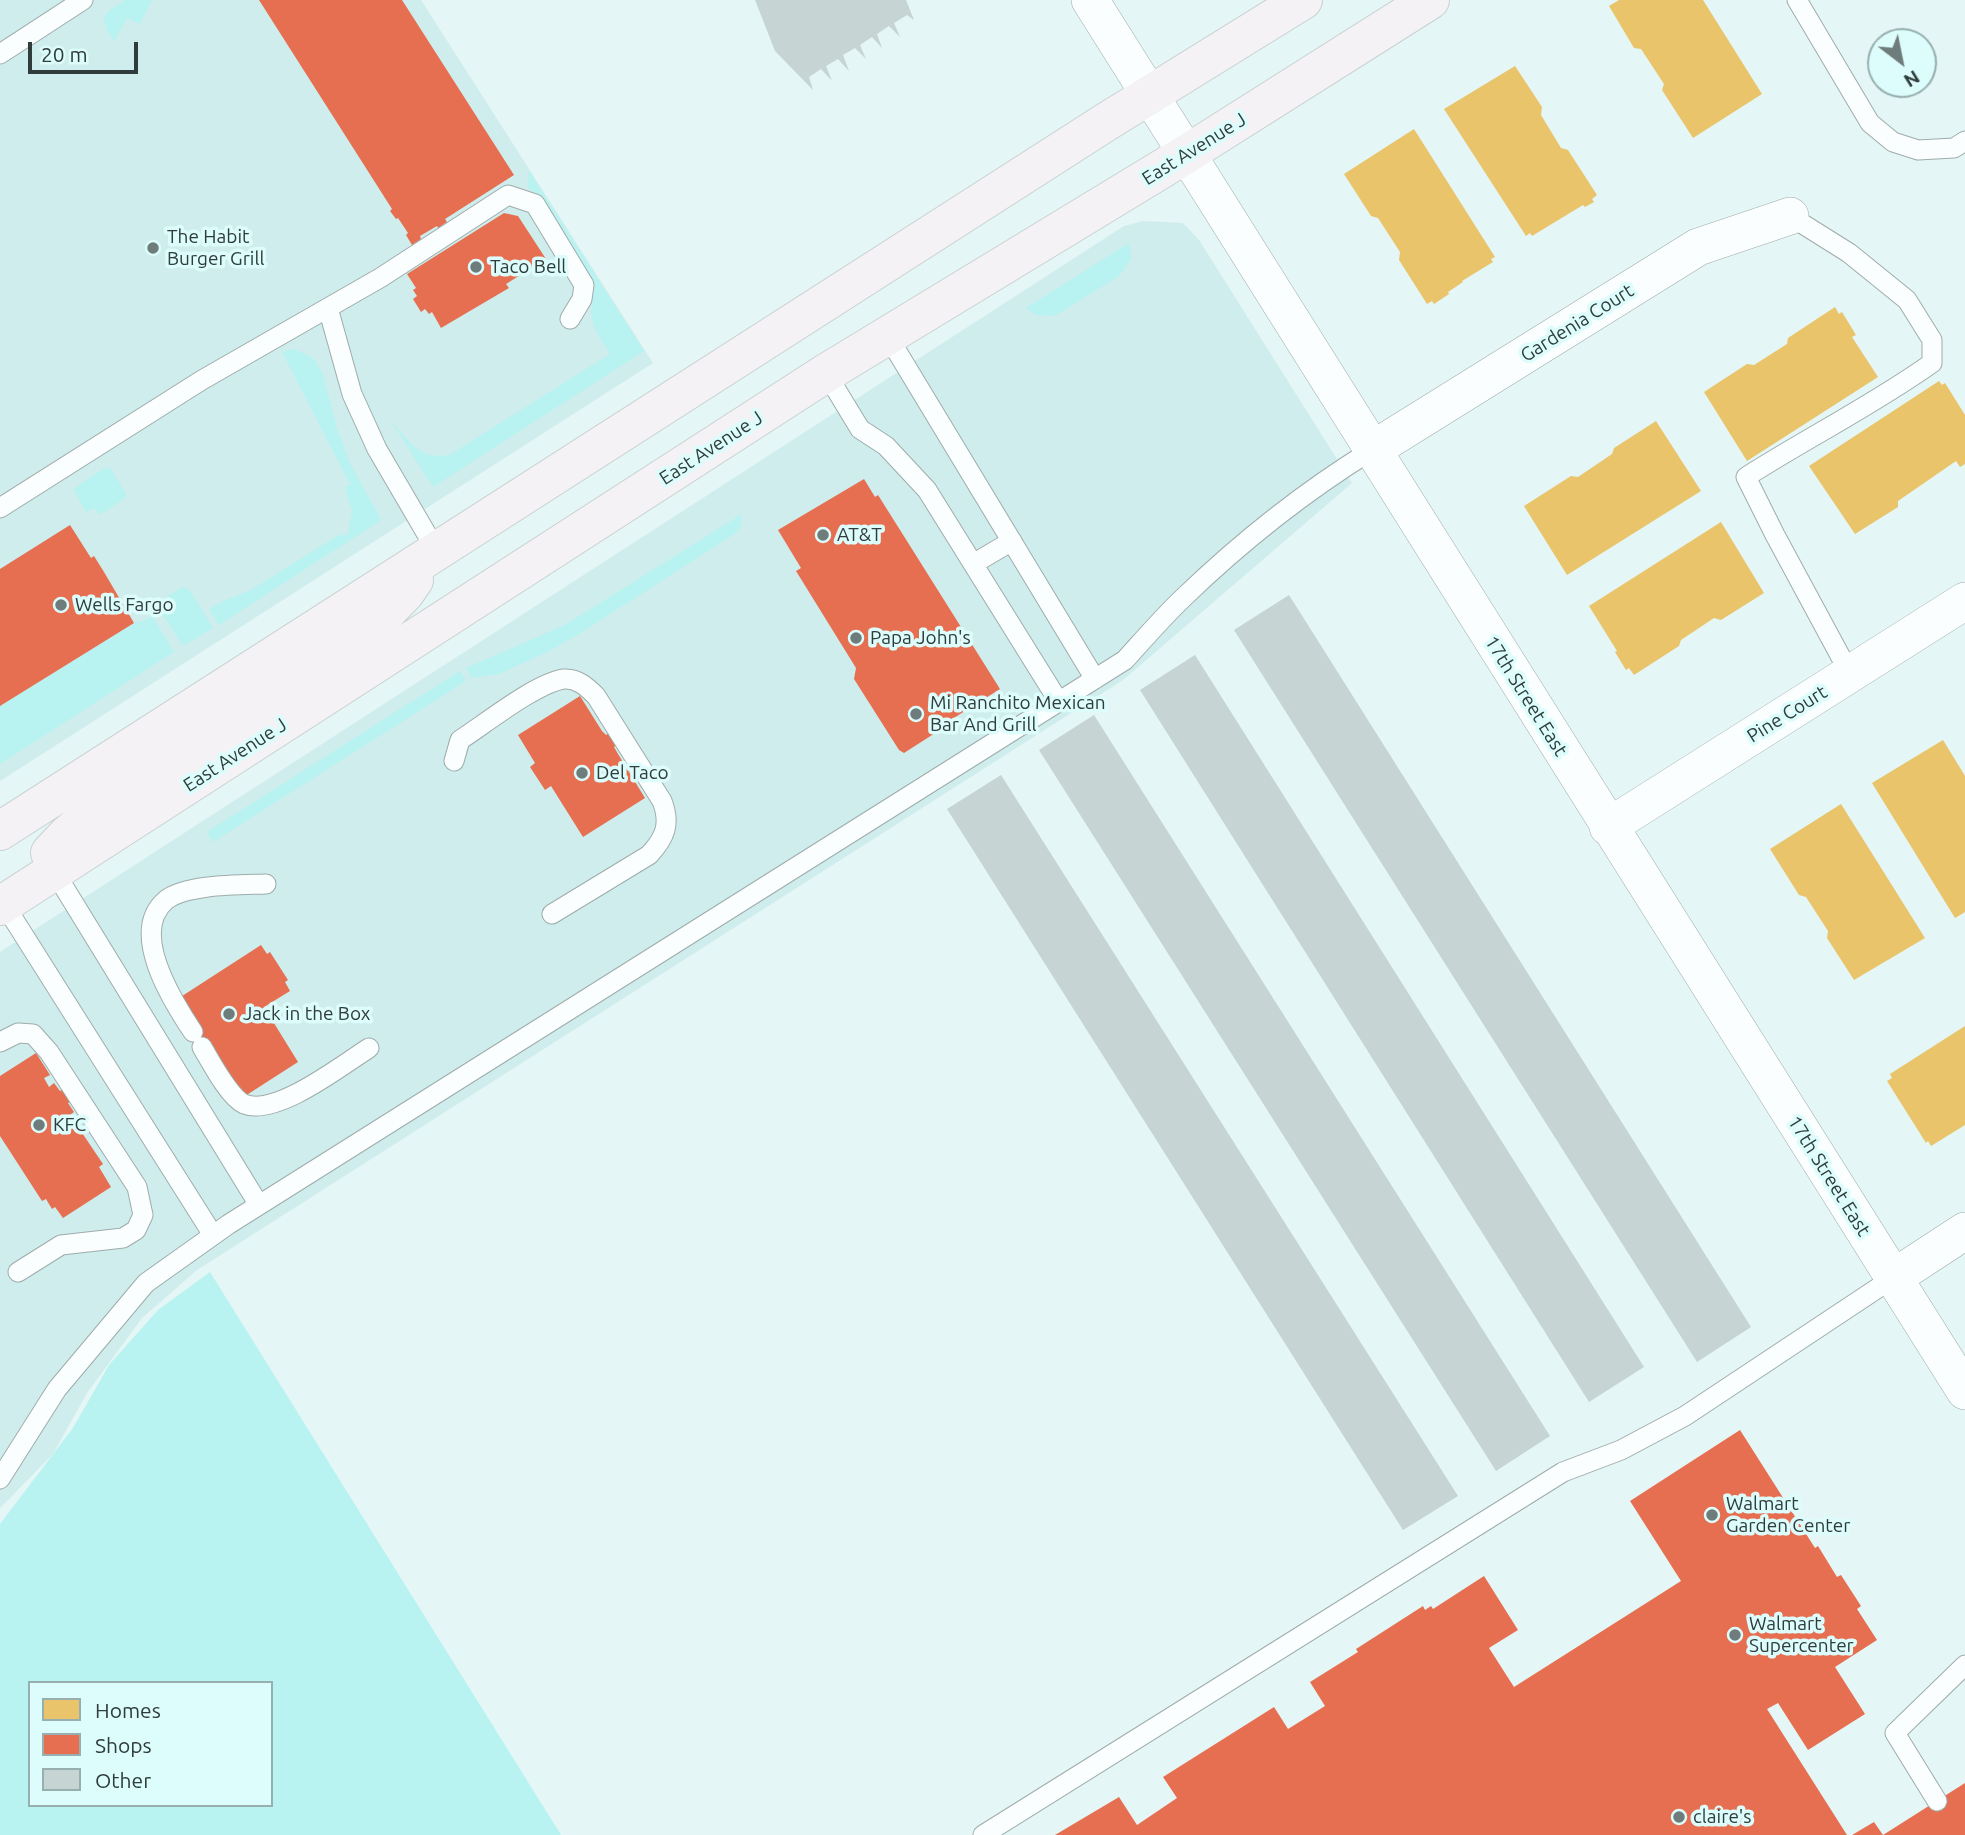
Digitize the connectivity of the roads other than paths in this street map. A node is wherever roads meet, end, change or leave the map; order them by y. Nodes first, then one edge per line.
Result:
1 (83, 0) edge
2 (1090, 0) edge
3 (1303, 0) edge
4 (1430, 0) edge
5 (1797, 0) edge
6 (0, 54) edge
7 (1151, 96) junction
8 (1965, 141) edge
9 (1188, 153) junction
10 (1790, 216) joint
11 (328, 308) junction
12 (570, 319) dead end
13 (887, 335) junction
14 (826, 373) junction
15 (1372, 450) junction
16 (0, 508) edge
17 (1012, 541) junction
18 (436, 551) junction
19 (973, 564) junction
20 (1965, 601) edge
21 (1850, 674) junction
22 (1095, 679) junction
23 (1059, 702) junction
24 (454, 761) dead end
25 (1608, 827) junction
26 (0, 831) edge
27 (50, 873) junction
28 (266, 884) dead end
29 (2, 905) edge
30 (552, 914) dead end
31 (0, 1042) edge
32 (369, 1048) dead end
33 (259, 1205) junction
34 (1965, 1231) edge
35 (213, 1235) junction
36 (18, 1272) dead end
37 (1893, 1278) junction
38 (1965, 1391) edge
39 (0, 1479) edge
40 (1965, 1665) edge
41 (1937, 1801) dead end
42 (983, 1835) edge

1 - 6 lane
2 - 7 street, 17th Street East
3 - 7 main road
4 - 9 main road, East Avenue J
5 - 8 lane
7 - 9 street, 17th Street East
7 - 18 main road
9 - 13 main road, East Avenue J
9 - 15 street, 17th Street East
10 - 15 street, Gardenia Court
10 - 21 lane
11 - 12 lane
11 - 16 lane
11 - 18 lane
13 - 14 main road, East Avenue J
13 - 17 lane
14 - 19 lane
14 - 27 main road, East Avenue J
15 - 22 lane
15 - 25 street, 17th Street East
17 - 19 lane
17 - 22 lane
18 - 26 main road
18 - 27 main road
19 - 23 lane
20 - 21 street, Pine Court
21 - 25 street, Pine Court
22 - 23 lane
23 - 33 lane
24 - 30 lane
25 - 37 street, 17th Street East
27 - 29 main road, East Avenue J
27 - 33 lane
28 - 32 lane
29 - 35 lane
31 - 36 lane
33 - 35 lane
34 - 37 street
35 - 39 lane
37 - 38 street, 17th Street East
37 - 42 lane
40 - 41 lane

